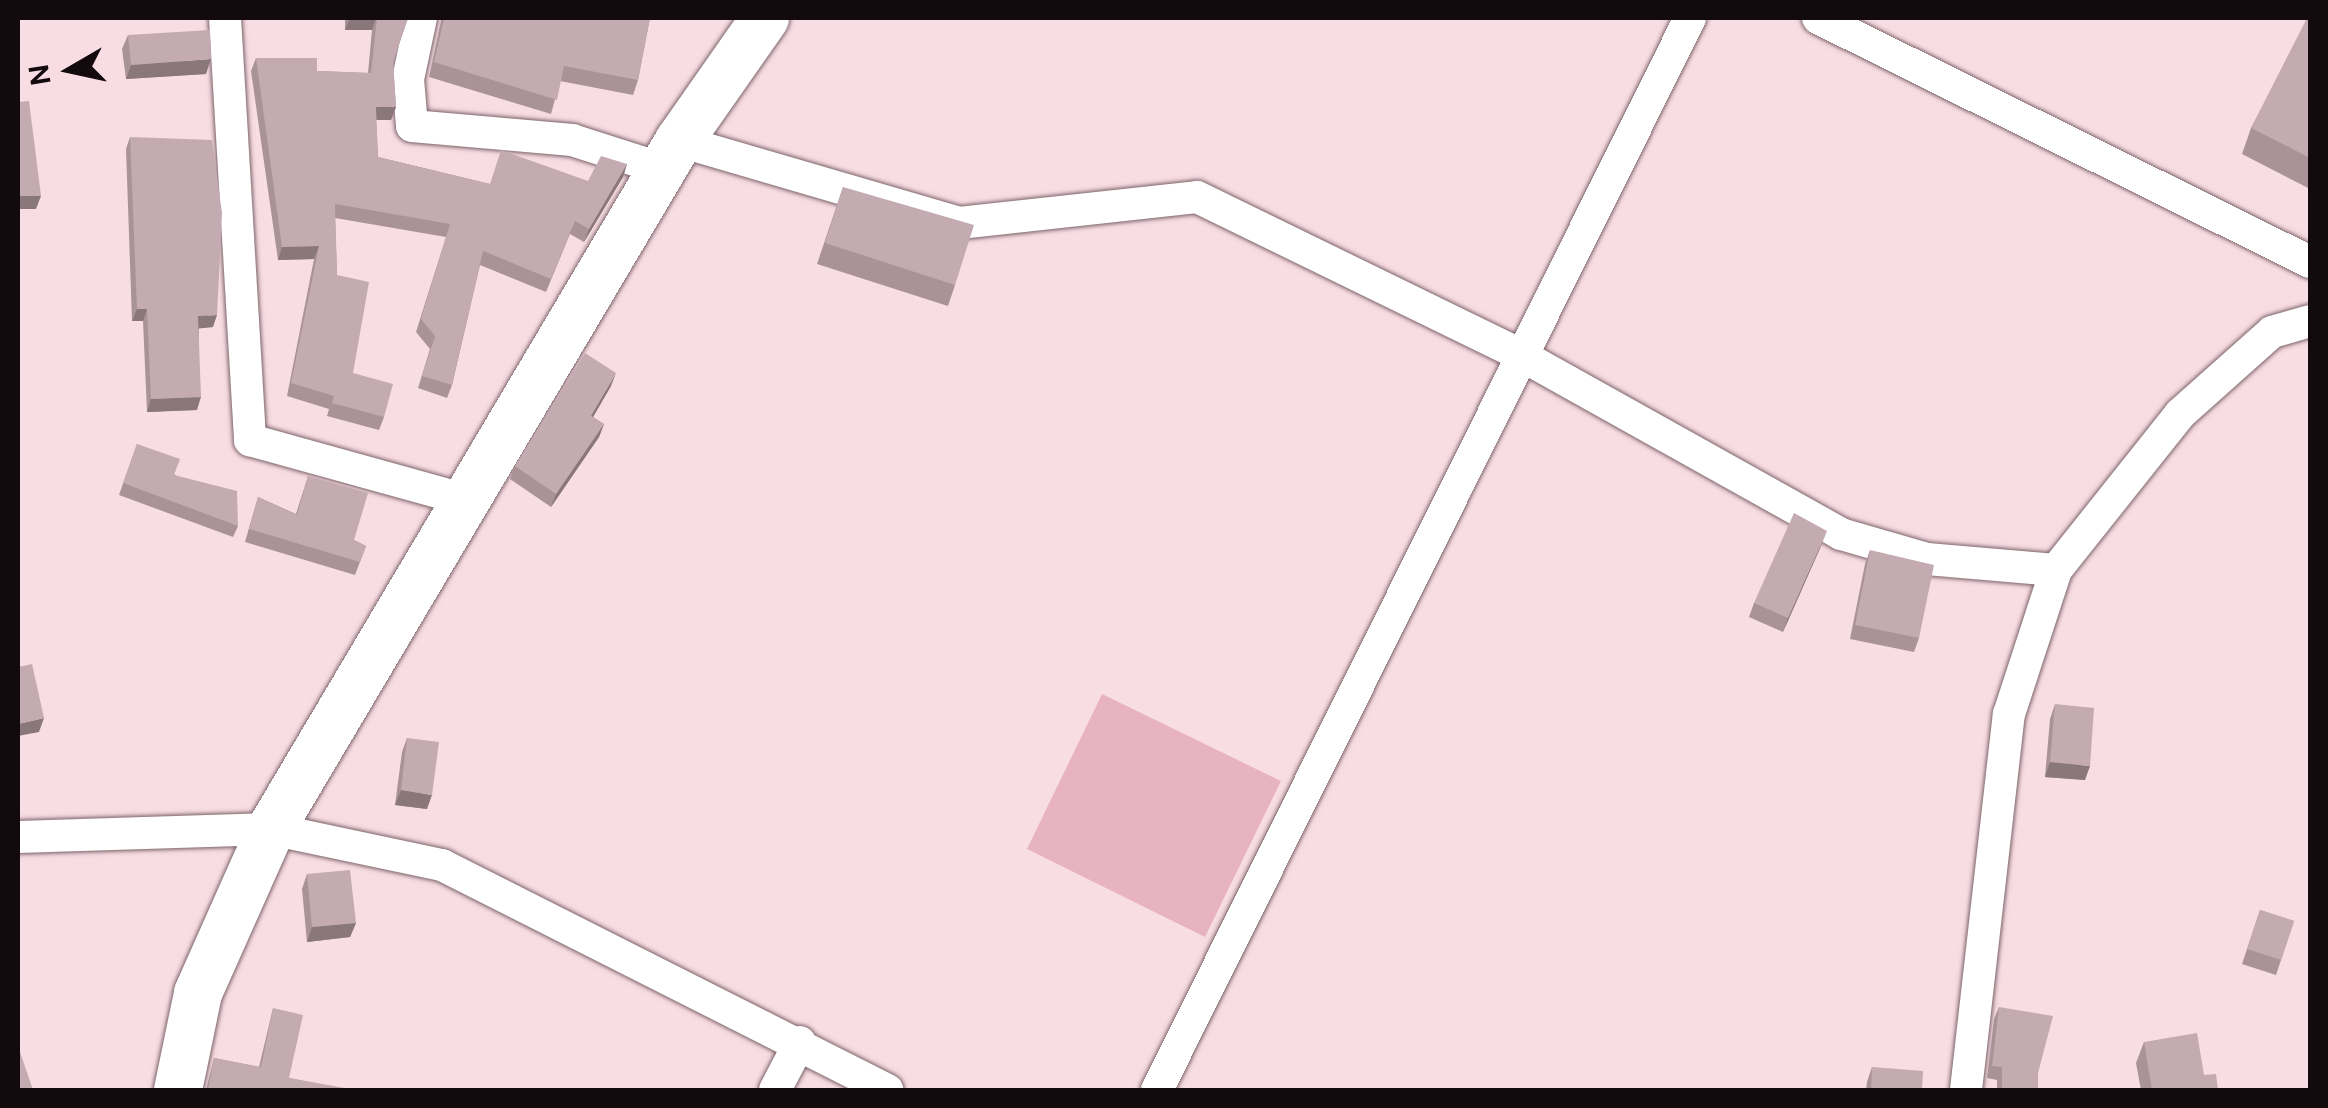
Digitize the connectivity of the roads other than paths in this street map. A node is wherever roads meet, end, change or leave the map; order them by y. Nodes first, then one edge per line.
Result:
1 (225, 18) edge
2 (421, 18) edge
3 (765, 18) edge
4 (1690, 18) edge
5 (1818, 18) edge
6 (671, 155) junction
7 (2310, 262) edge
8 (2310, 321) edge
9 (1519, 354) junction
10 (466, 500) junction
11 (2056, 570) junction
12 (271, 829) junction
13 (18, 838) edge
14 (800, 1042) junction
15 (178, 1090) edge
16 (775, 1090) edge
17 (888, 1090) edge
18 (1157, 1090) edge
19 (1966, 1090) edge

1 - 10 street
2 - 6 street
3 - 6 street
4 - 9 street
5 - 7 street
6 - 9 street
6 - 10 street
8 - 11 street
9 - 11 street
9 - 18 street
10 - 12 street
11 - 19 street
12 - 13 street
12 - 14 street
12 - 15 street
14 - 16 street
14 - 17 street

